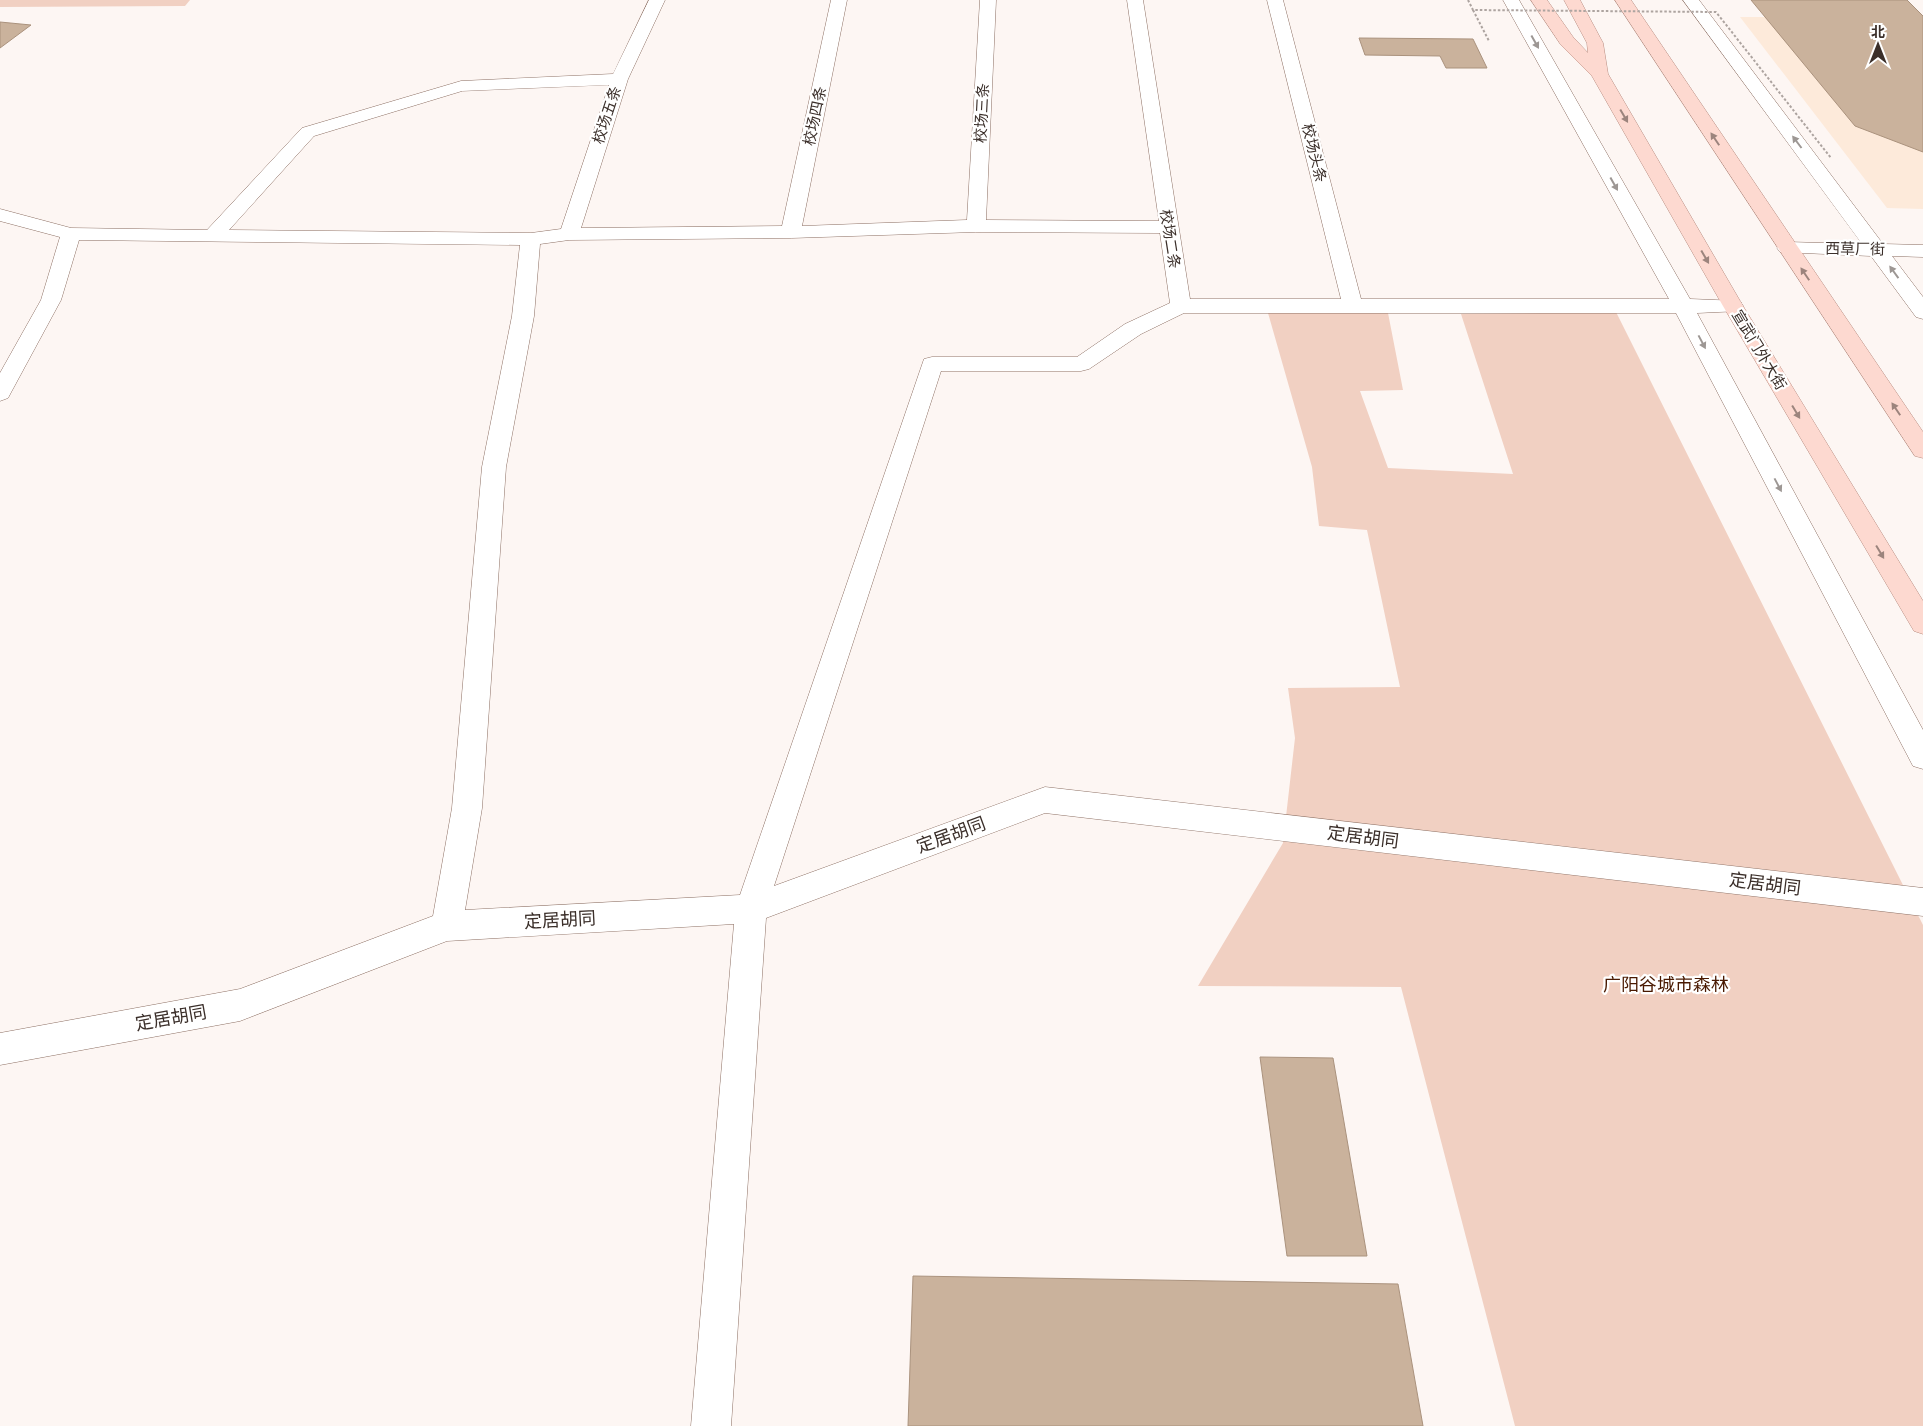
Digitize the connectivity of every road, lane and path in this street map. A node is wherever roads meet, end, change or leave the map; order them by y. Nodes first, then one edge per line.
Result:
1 (657, 0) edge
2 (839, 0) edge
3 (988, 0) edge
4 (1135, 0) edge
5 (1275, 0) edge
6 (1468, 0) edge
7 (1511, 0) edge
8 (1539, 0) edge
9 (1572, 0) edge
10 (1623, 0) edge
11 (1691, 0) edge
12 (1473, 10) junction
13 (1489, 41) dead end
14 (1600, 74) junction
15 (619, 79) junction
16 (1831, 158) dead end
17 (0, 215) edge
18 (976, 226) junction
19 (1167, 227) junction
20 (791, 232) junction
21 (71, 234) junction
22 (214, 234) junction
23 (569, 234) junction
24 (531, 239) junction
25 (1787, 248) junction
26 (1878, 250) junction
27 (1923, 251) edge
28 (1180, 306) junction
29 (1683, 306) junction
30 (1733, 306) junction
31 (1353, 307) junction
32 (1923, 312) edge
33 (0, 393) edge
34 (1923, 450) edge
35 (1923, 624) edge
36 (1923, 757) edge
37 (1923, 902) edge
38 (751, 909) junction
39 (447, 926) junction
40 (2, 1052) edge
41 (712, 1426) edge

1 - 15 street, 校场五条
2 - 20 street, 校场四条
3 - 18 street, 校场三条
4 - 19 street, 校场二条
5 - 31 street, 校场头条
6 - 12 path, bridge
7 -> 29 street
8 - 14 main road, 宣武门外大街
9 - 14 main road, 宣武门外大街
25 -> 10 main road
26 -> 11 street
12 - 13 path
12 - 16 path, bridge
14 -> 30 main road, 宣武门外大街
15 - 22 street
15 - 23 street, 校场五条
17 - 21 street
18 - 19 street
18 - 20 street
19 - 28 street, 校场二条
20 - 23 street
21 - 22 street
21 - 33 street
22 - 24 street
23 - 24 street
24 - 39 street
25 - 26 street, 西草厂街
34 -> 25 main road
26 - 27 street, 西草厂街
32 -> 26 street
28 - 31 street
28 - 38 street
29 - 30 street
29 - 31 street
29 -> 36 street
30 -> 35 main road, 宣武门外大街
37 - 38 street, 定居胡同
38 - 39 street, 定居胡同
38 - 41 street
39 - 40 street, 定居胡同

